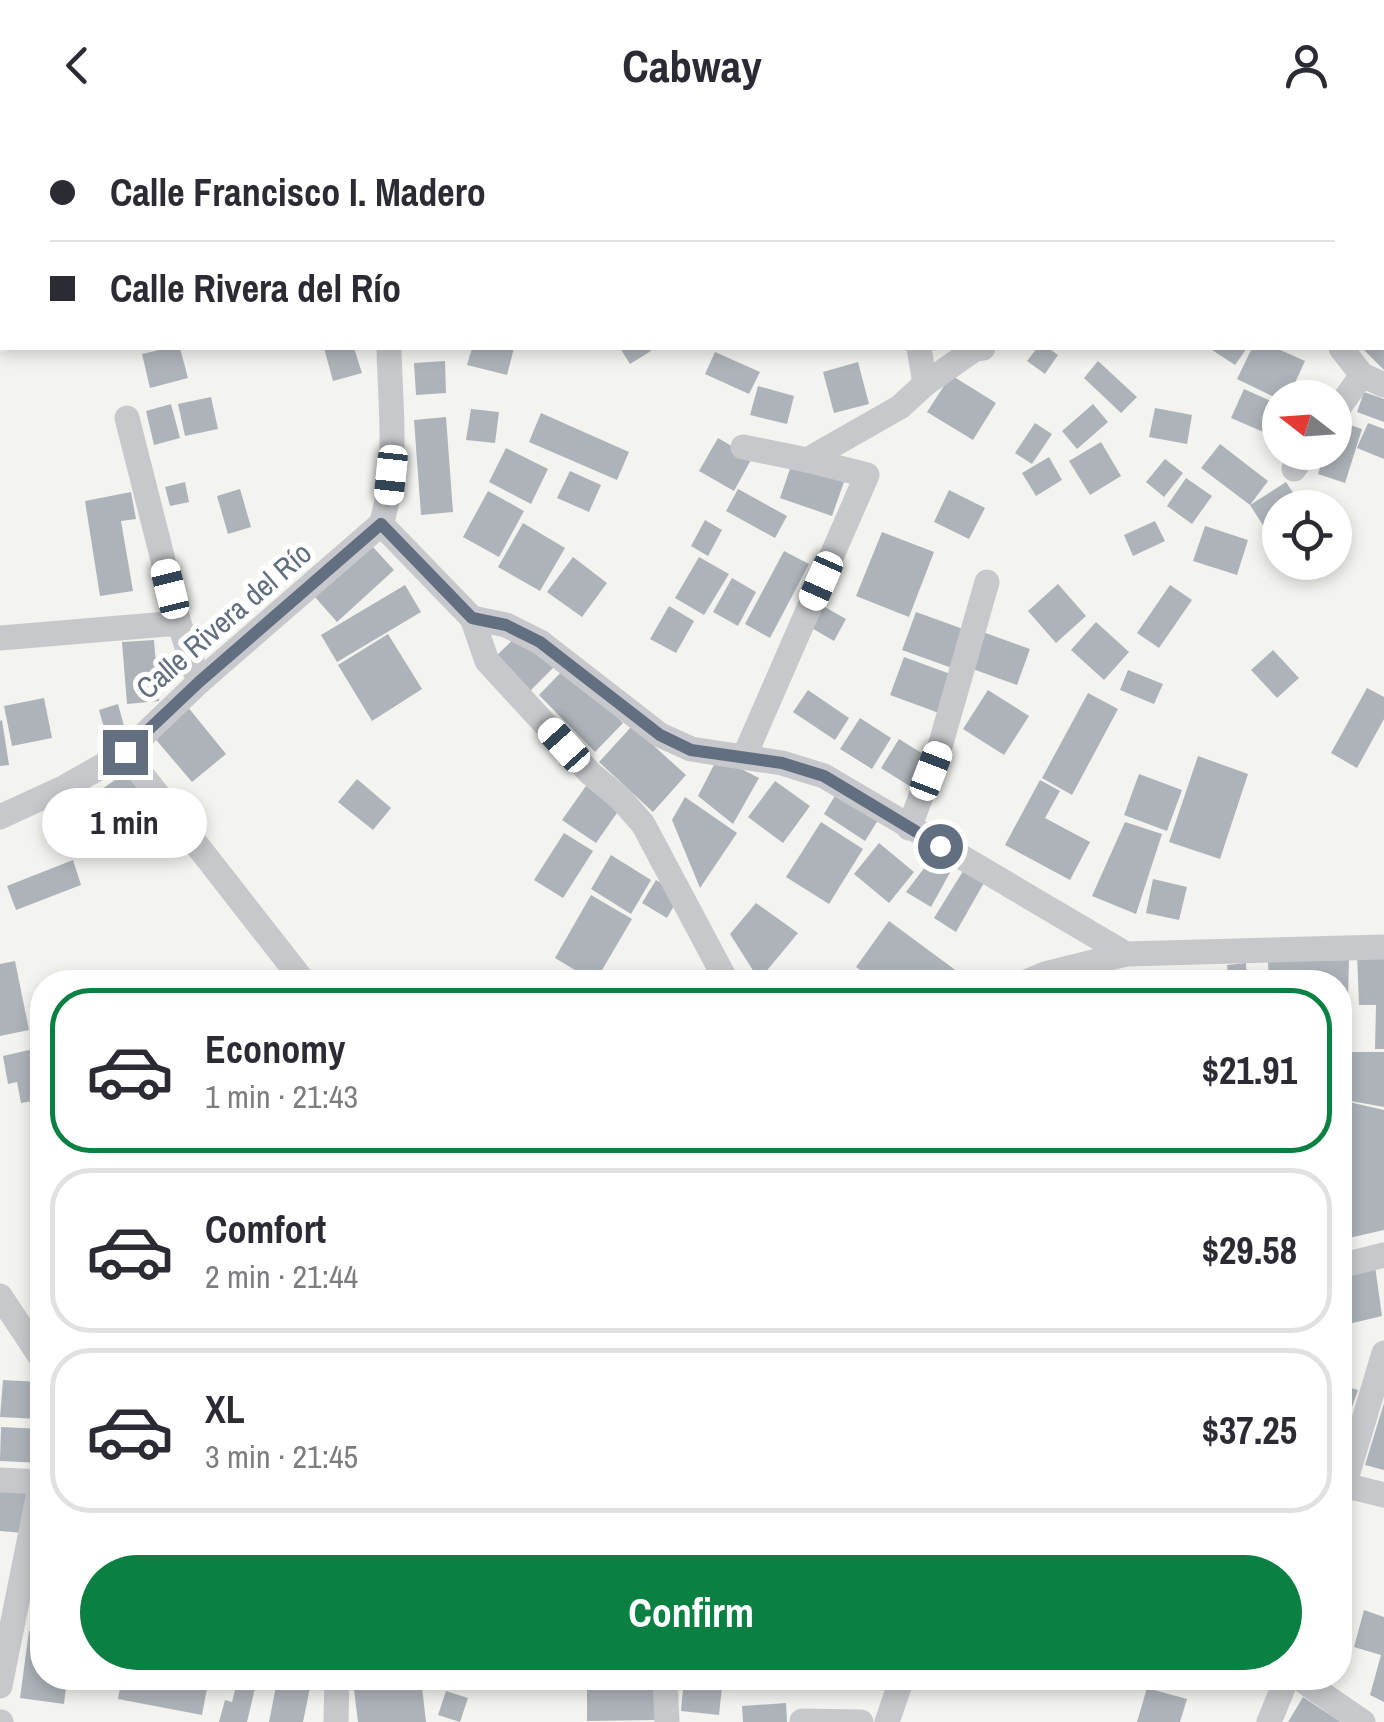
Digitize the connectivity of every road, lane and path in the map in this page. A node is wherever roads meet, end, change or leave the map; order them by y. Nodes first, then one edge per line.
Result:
1 (389, 350) edge
2 (919, 350) edge
3 (973, 350) edge
4 (1344, 350) edge
5 (1373, 380) edge
6 (925, 384) junction
7 (1352, 398) edge
8 (127, 418) dead end
9 (743, 447) dead end
10 (807, 460) junction
11 (381, 524) junction
12 (986, 582) dead end
13 (472, 618) junction
14 (179, 624) junction
15 (0, 638) edge
16 (199, 682) junction
17 (125, 752) junction
18 (744, 757) junction
19 (0, 817) edge
20 (909, 828) junction
21 (1384, 947) edge
22 (1126, 954) junction
23 (295, 970) edge
24 (712, 970) edge
25 (1061, 970) edge
26 (1384, 1255) edge
27 (1352, 1263) edge
28 (0, 1296) edge
29 (30, 1342) edge
30 (1384, 1353) edge
31 (1352, 1459) edge
32 (0, 1480) edge
33 (30, 1481) edge
34 (1352, 1493) edge
35 (1384, 1495) edge
36 (30, 1540) edge
37 (0, 1686) edge
38 (337, 1690) edge
39 (666, 1690) edge
40 (898, 1690) edge
41 (1282, 1690) edge
42 (1315, 1690) edge
43 (802, 1720) edge
44 (336, 1722) edge
45 (667, 1722) edge
46 (861, 1722) edge
47 (887, 1722) edge
48 (1269, 1722) edge
49 (1362, 1722) edge

1 - 11 street
2 - 6 street
3 - 6 street
4 - 5 street
5 - 7 street
6 - 10 street
8 - 14 street
9 - 10 street
10 - 18 street
11 - 13 street
11 - 16 street, Calle Rivera del Río
12 - 20 street
13 - 18 street
13 - 24 street
14 - 15 street
14 - 16 street
16 - 17 street, Calle Rivera del Río
17 - 19 street, Calle Rivera del Río
17 - 23 street
18 - 20 street
20 - 22 street
21 - 22 street
22 - 25 street
26 - 27 street
28 - 29 street
30 - 31 street
32 - 33 street
34 - 35 street
36 - 37 street
38 - 44 street
39 - 45 street
40 - 47 street
41 - 48 street
42 - 49 street
43 - 46 street

